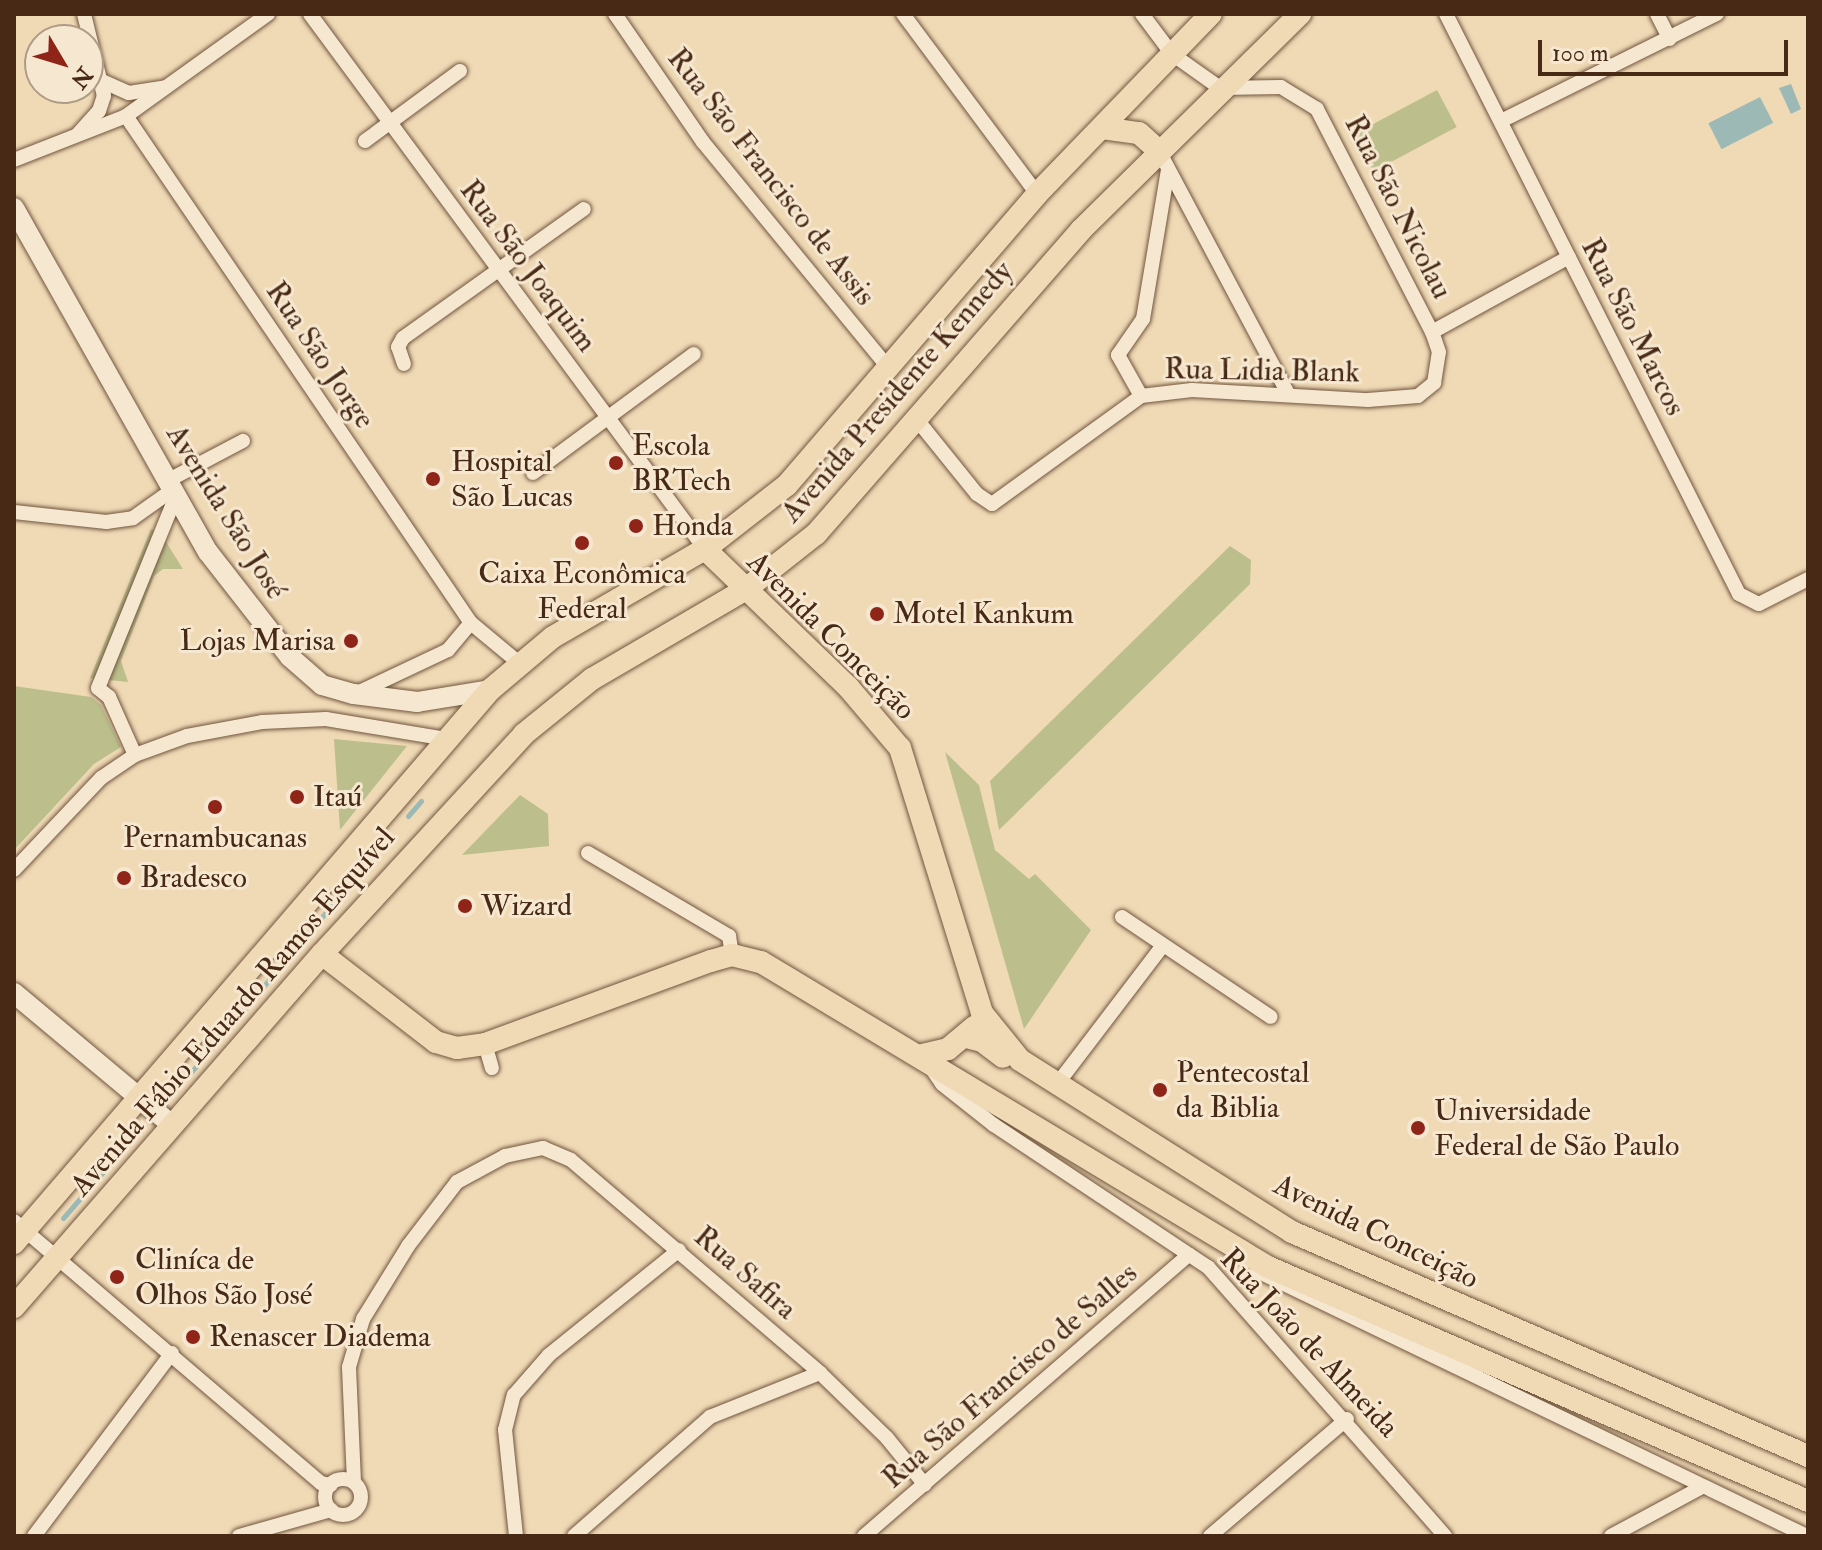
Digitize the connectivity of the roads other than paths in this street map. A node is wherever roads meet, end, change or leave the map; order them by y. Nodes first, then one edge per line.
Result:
1 (268, 14) edge
2 (310, 14) edge
3 (615, 14) edge
4 (903, 14) edge
5 (1142, 14) edge
6 (1211, 14) edge
7 (1300, 14) edge
8 (1446, 14) edge
9 (1657, 14) edge
10 (1717, 14) edge
11 (1670, 39) junction
12 (1172, 54) junction
13 (460, 71) dead end
14 (104, 82) edge
15 (166, 87) junction
16 (1220, 88) junction
17 (100, 104) edge
18 (126, 116) junction
19 (1503, 120) junction
20 (389, 123) junction
21 (1102, 128) junction
22 (77, 135) junction
23 (365, 141) dead end
24 (14, 160) edge
25 (1164, 160) junction
26 (1037, 194) junction
27 (14, 208) edge
28 (584, 209) dead end
29 (1569, 257) junction
30 (499, 271) junction
31 (1432, 332) junction
32 (694, 354) dead end
33 (404, 364) dead end
34 (890, 370) junction
35 (1434, 383) joint
36 (1287, 392) junction
37 (1141, 396) junction
38 (607, 417) junction
39 (918, 421) junction
40 (243, 441) dead end
41 (533, 473) dead end
42 (171, 490) junction
43 (14, 512) edge
44 (705, 549) junction
45 (1808, 579) edge
46 (746, 589) junction
47 (471, 623) junction
48 (519, 663) junction
49 (490, 690) junction
50 (354, 694) junction
51 (447, 739) junction
52 (135, 755) junction
53 (499, 759) joint
54 (588, 853) dead end
55 (14, 870) edge
56 (1122, 917) dead end
57 (1163, 945) junction
58 (322, 954) junction
59 (732, 955) junction
60 (14, 993) edge
61 (982, 1013) junction
62 (1271, 1017) dead end
63 (967, 1037) junction
64 (485, 1044) junction
65 (922, 1059) junction
66 (492, 1068) dead end
67 (1058, 1083) junction
68 (139, 1097) junction
69 (172, 1125) junction
70 (17, 1231) edge
71 (1206, 1232) junction
72 (679, 1250) junction
73 (1189, 1254) junction
74 (57, 1258) junction
75 (14, 1307) edge
76 (172, 1353) junction
77 (820, 1373) junction
78 (1347, 1419) junction
79 (1808, 1456) edge
80 (354, 1482) junction
81 (331, 1485) junction
82 (925, 1485) junction
83 (1702, 1487) junction
84 (1808, 1501) edge
85 (331, 1510) junction
86 (34, 1536) edge
87 (239, 1536) edge
88 (516, 1536) edge
89 (574, 1536) edge
90 (864, 1536) edge
91 (1210, 1536) edge
92 (1445, 1536) edge
93 (1611, 1536) edge
94 (1807, 1536) edge

1 - 15 street
2 - 20 street, Rua São Joaquim
3 - 34 street, Rua São Francisco de Assis
4 - 26 street
5 - 12 street
6 - 12 main road, Avenida Presidente Kennedy
7 - 16 main road, Avenida Presidente Kennedy
8 - 19 street, Rua São Marcos
9 - 11 street
10 - 11 street
11 - 19 street
12 - 16 street
12 - 21 main road, Avenida Presidente Kennedy
13 - 20 street
14 - 15 street
15 - 18 street
16 - 25 main road, Avenida Presidente Kennedy
16 - 31 street, Rua São Nicolau
17 - 22 street
18 - 22 street
18 - 47 street, Rua São Jorge
19 - 29 street, Rua São Marcos
20 - 23 street
20 - 30 street, Rua São Joaquim
21 - 25 main road
21 - 26 main road, Avenida Presidente Kennedy
22 - 24 street
25 - 36 street
25 - 37 street
25 - 39 main road, Avenida Presidente Kennedy
26 - 34 main road, Avenida Presidente Kennedy
27 - 42 main road, Avenida São José
28 - 30 street
29 - 31 street
29 - 45 street, Rua São Marcos
30 - 33 street
30 - 38 street, Rua São Joaquim
31 - 35 street, Rua São Nicolau
32 - 38 street
34 - 44 main road, Avenida Presidente Kennedy
35 - 36 street, Rua Lidia Blank
36 - 37 street, Rua Lidia Blank
37 - 39 street, Rua Lidia Blank
38 - 41 street
38 - 44 street, Rua São Joaquim
39 - 46 main road, Avenida Presidente Kennedy
40 - 42 street
42 - 43 street
42 - 50 main road, Avenida São José
42 - 52 street
44 - 46 main road, Avenida Conceição
44 - 48 main road, Avenida Presidente Kennedy
46 - 53 main road, Avenida Presidente Kennedy
46 - 61 main road, Avenida Conceição
47 - 48 street, Rua São Jorge
47 - 50 street
48 - 49 main road, Avenida Presidente Kennedy
49 - 50 main road, Avenida São José
49 - 51 main road, Avenida Presidente Kennedy
51 - 52 street
51 - 68 main road, Avenida Fábio Eduardo Ramos Esquível
52 - 55 street
53 - 58 main road, Avenida Fábio Eduardo Ramos Esquível
54 - 59 street
56 - 57 street
57 - 62 street
57 - 67 street
58 - 64 main road
58 - 69 main road, Avenida Fábio Eduardo Ramos Esquível
59 - 64 main road
59 - 65 main road
60 - 68 main road
61 - 63 main road
61 - 67 main road, Avenida Conceição
63 - 65 main road
63 - 67 main road
64 - 66 street
65 - 71 main road
65 - 73 street, Rua João de Almeida
67 - 79 main road, Avenida Conceição
68 - 69 main road
68 - 70 main road, Avenida Fábio Eduardo Ramos Esquível
69 - 74 main road, Avenida Fábio Eduardo Ramos Esquível
70 - 74 street
71 - 83 street
71 - 84 main road
72 - 77 street, Rua Safira
72 - 80 street, Rua Safira
72 - 88 street
73 - 78 street, Rua João de Almeida
73 - 82 street, Rua São Francisco de Salles
74 - 75 main road, Avenida Fábio Eduardo Ramos Esquível
74 - 76 street
76 - 81 street
76 - 86 street
77 - 82 street, Rua Safira
77 - 89 street
78 - 91 street
78 - 92 street, Rua João de Almeida
80 - 81 street
80 - 85 street
81 - 85 street
82 - 90 street, Rua São Francisco de Salles
83 - 93 street
83 - 94 street
85 - 87 street

